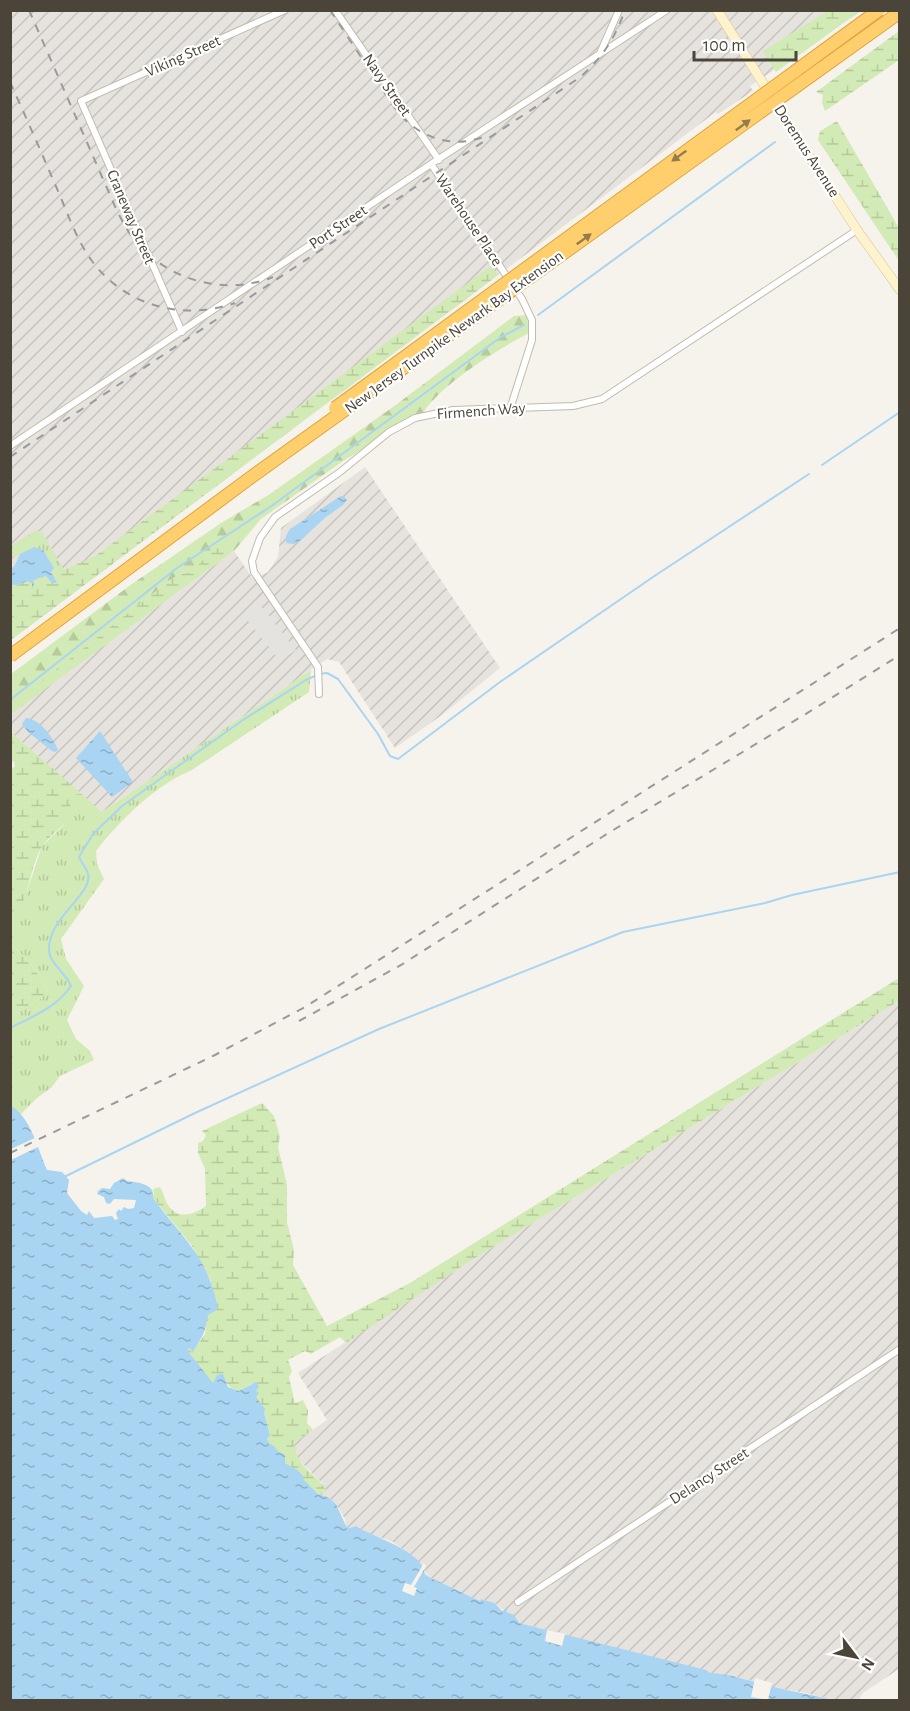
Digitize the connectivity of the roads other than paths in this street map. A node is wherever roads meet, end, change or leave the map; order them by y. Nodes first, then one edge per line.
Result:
1 (285, 10) edge
2 (335, 10) edge
3 (619, 10) edge
4 (667, 10) edge
5 (717, 10) edge
6 (879, 10) edge
7 (900, 12) edge
8 (600, 52) junction
9 (81, 101) joint
10 (439, 160) junction
11 (431, 164) junction
12 (857, 230) junction
13 (900, 290) edge
14 (182, 332) junction
15 (510, 409) junction
16 (10, 446) edge
17 (10, 646) edge
18 (10, 656) edge
19 (319, 694) dead end
20 (900, 1349) edge
21 (518, 1602) dead end

1 - 9 street, Viking Street
2 - 10 street, Navy Street
3 - 8 street
4 - 8 street, Port Street
5 - 12 main road, Doremus Avenue
6 -> 17 highway, New Jersey Turnpike Newark Bay Extension, bridge
18 -> 7 highway, New Jersey Turnpike Newark Bay Extension, bridge
8 - 10 street, Port Street
9 - 14 street, Craneway Street
10 - 11 street, Port Street
11 - 14 street, Port Street
11 - 15 street, Warehouse Place
12 - 13 main road, Doremus Avenue
12 - 15 street, Firmench Way
14 - 16 street, Port Street
15 - 19 street, Firmench Way
20 - 21 street, Delancy Street

